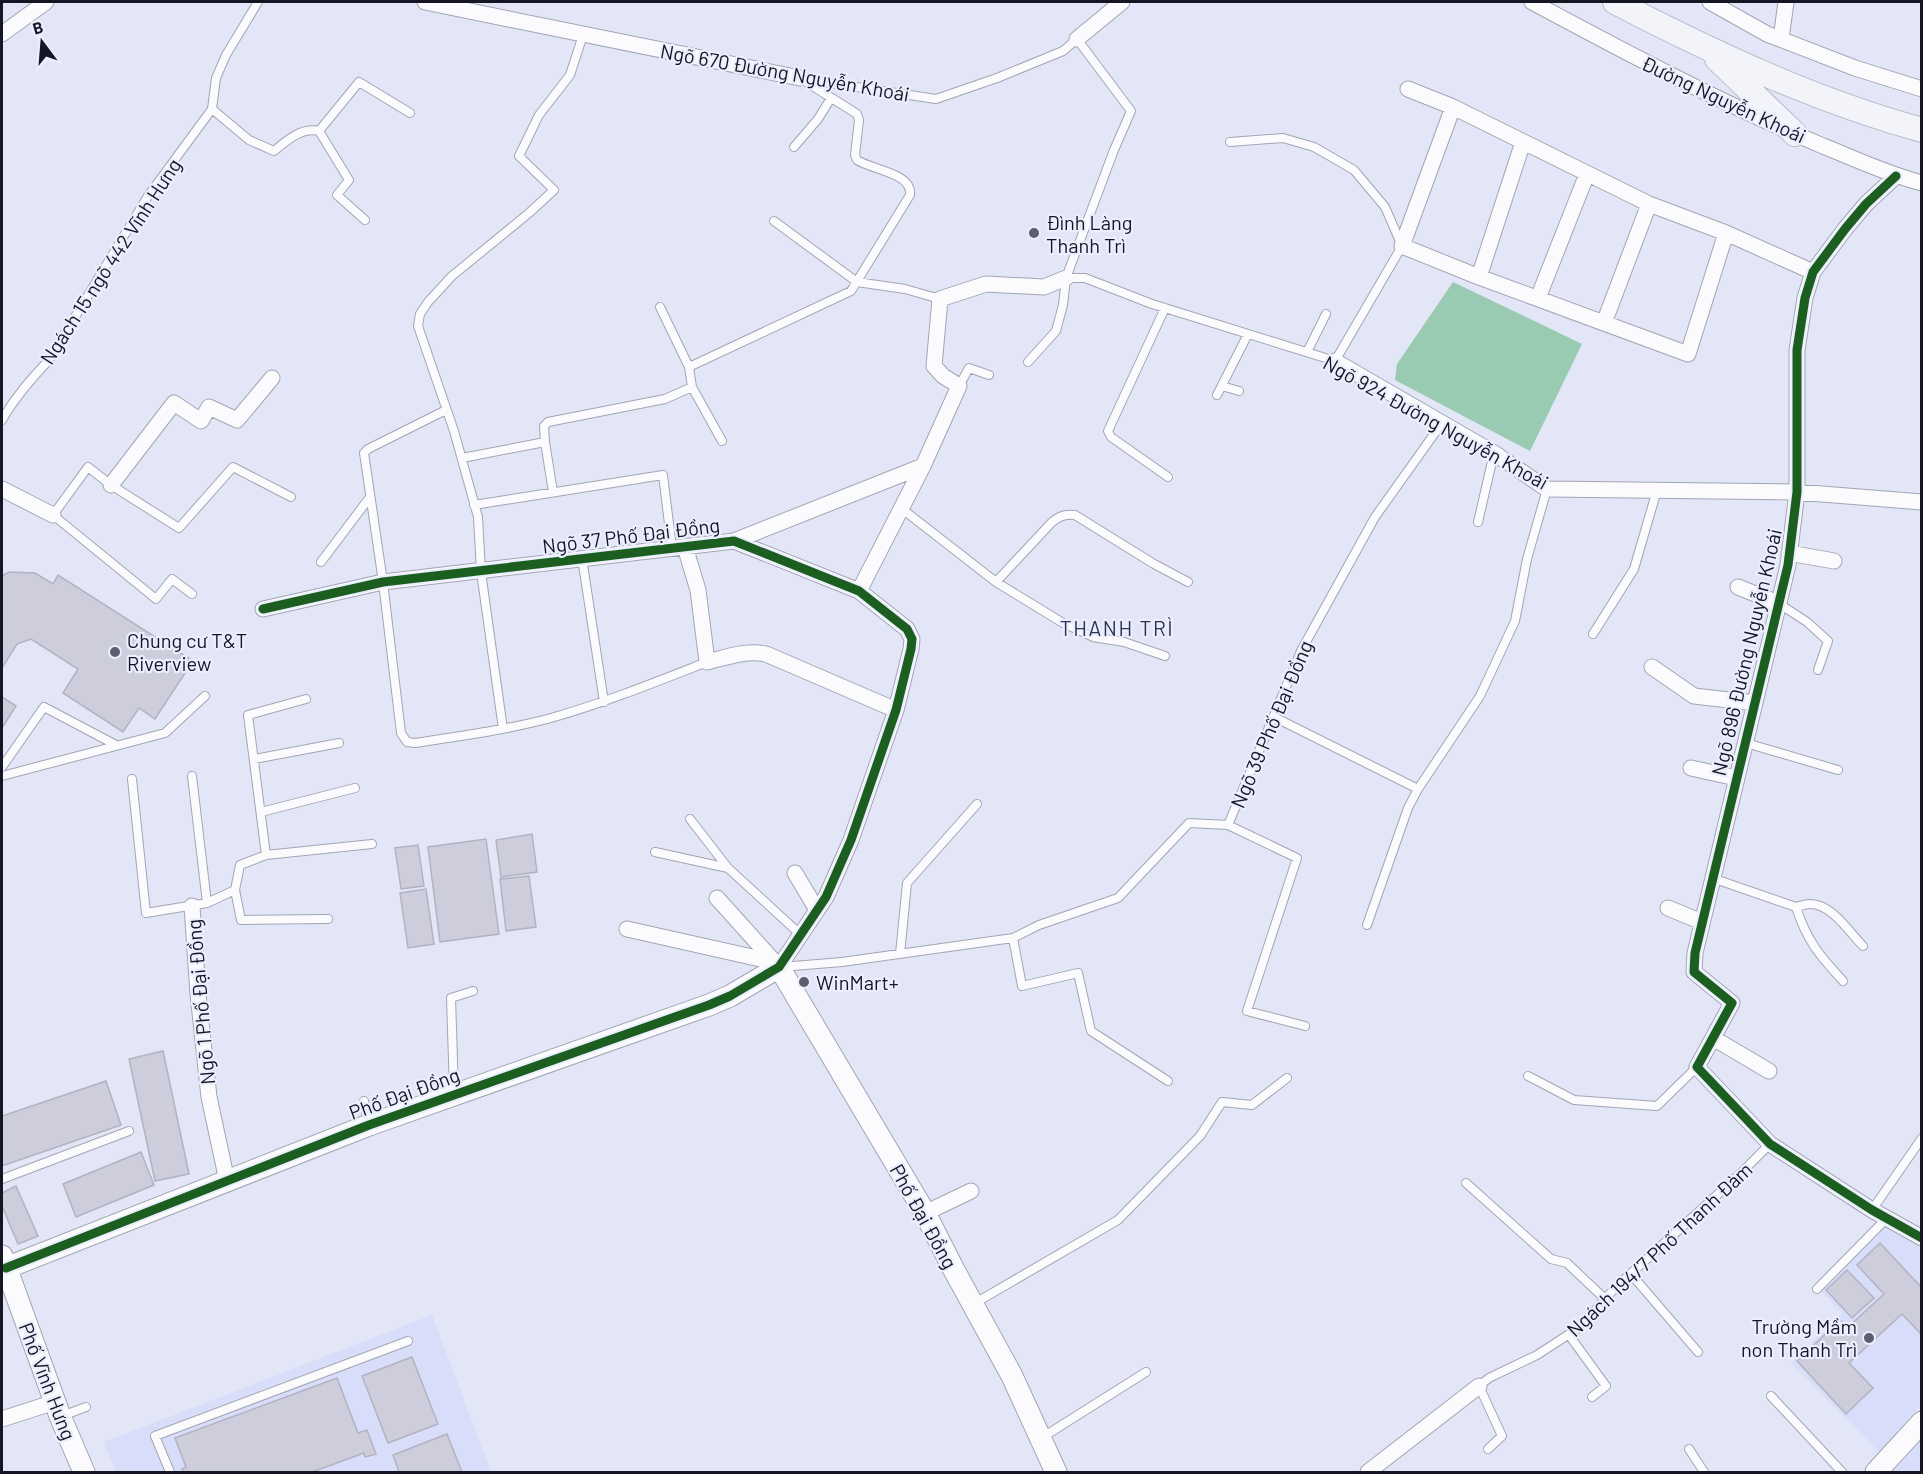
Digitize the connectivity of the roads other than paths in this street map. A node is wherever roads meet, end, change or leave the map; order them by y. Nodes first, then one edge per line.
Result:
1 (46, 2) edge
2 (258, 2) edge
3 (425, 2) edge
4 (1122, 2) edge
5 (1532, 2) edge
6 (1615, 2) edge
7 (1710, 2) edge
8 (1786, 2) edge
9 (2, 34) edge
10 (583, 35) junction
11 (1077, 39) junction
12 (1781, 39) junction
13 (1706, 49) junction
14 (800, 78) junction
15 (1408, 89) dead end
16 (1922, 89) edge
17 (831, 98) junction
18 (1454, 107) junction
19 (212, 109) junction
20 (410, 113) dead end
21 (1922, 130) edge
22 (320, 131) junction
23 (1795, 134) junction
24 (1230, 142) dead end
25 (1523, 142) junction
26 (794, 147) dead end
27 (1587, 174) junction
28 (1896, 176) junction
29 (1922, 183) edge
30 (1648, 204) junction
31 (365, 220) dead end
32 (774, 221) dead end
33 (1726, 233) junction
34 (1402, 246) junction
35 (1814, 272) junction
36 (1479, 277) junction
37 (1066, 278) junction
38 (856, 282) junction
39 (1538, 298) junction
40 (939, 299) junction
41 (660, 307) dead end
42 (1165, 308) junction
43 (1326, 314) dead end
44 (1604, 323) junction
45 (1248, 334) junction
46 (1307, 352) junction
47 (1335, 361) junction
48 (1028, 362) dead end
49 (689, 367) junction
50 (989, 375) dead end
51 (272, 378) dead end
52 (959, 386) junction
53 (1222, 386) junction
54 (692, 387) junction
55 (1239, 391) dead end
56 (1217, 395) dead end
57 (446, 410) junction
58 (2, 420) edge
59 (1442, 423) junction
60 (722, 441) dead end
61 (545, 442) junction
62 (1494, 453) junction
63 (462, 458) junction
64 (923, 466) junction
65 (1168, 477) dead end
66 (111, 485) junction
67 (2, 489) edge
68 (1547, 489) junction
69 (1657, 490) junction
70 (553, 492) junction
71 (1797, 492) junction
72 (291, 497) dead end
73 (370, 497) junction
74 (1922, 502) edge
75 (474, 505) junction
76 (901, 508) junction
77 (53, 514) junction
78 (1478, 522) dead end
79 (734, 541) junction
80 (678, 548) junction
81 (1789, 553) junction
82 (582, 558) junction
83 (1834, 561) dead end
84 (321, 562) dead end
85 (481, 572) junction
86 (383, 582) junction
87 (996, 582) junction
88 (1188, 582) dead end
89 (1738, 587) dead end
90 (859, 591) junction
91 (192, 594) dead end
92 (1778, 603) junction
93 (263, 609) dead end
94 (1593, 634) dead end
95 (1165, 656) dead end
96 (707, 662) junction
97 (1652, 667) dead end
98 (1818, 670) dead end
99 (205, 696) dead end
100 (306, 699) dead end
101 (604, 702) junction
102 (1755, 703) junction
103 (896, 710) junction
104 (1274, 717) junction
105 (503, 729) junction
106 (339, 743) dead end
107 (1746, 743) junction
108 (116, 745) junction
109 (254, 759) junction
110 (2, 767) edge
111 (1691, 768) dead end
112 (1838, 770) dead end
113 (2, 776) edge
114 (192, 776) dead end
115 (1736, 778) junction
116 (132, 779) dead end
117 (355, 788) dead end
118 (1418, 789) junction
119 (976, 804) dead end
120 (261, 813) junction
121 (690, 819) dead end
122 (1228, 825) junction
123 (372, 844) dead end
124 (655, 852) dead end
125 (266, 855) junction
126 (728, 868) junction
127 (795, 873) dead end
128 (1712, 878) junction
129 (235, 890) junction
130 (717, 898) dead end
131 (200, 904) junction
132 (1796, 907) junction
133 (1668, 908) dead end
134 (817, 910) junction
135 (327, 919) dead end
136 (1702, 922) junction
137 (1367, 925) dead end
138 (627, 929) dead end
139 (801, 935) junction
140 (1013, 938) junction
141 (1863, 946) dead end
142 (900, 954) junction
143 (777, 964) junction
144 (1843, 981) dead end
145 (473, 991) dead end
146 (1305, 1026) dead end
147 (1713, 1038) junction
148 (1696, 1067) junction
149 (1769, 1071) dead end
150 (1528, 1076) dead end
151 (1287, 1078) dead end
152 (1168, 1082) dead end
153 (454, 1093) junction
154 (364, 1101) dead end
155 (369, 1125) junction
156 (129, 1131) dead end
157 (1922, 1138) edge
158 (1770, 1144) junction
159 (2, 1179) edge
160 (227, 1180) junction
161 (1466, 1183) dead end
162 (971, 1191) dead end
163 (1872, 1210) junction
164 (925, 1213) junction
165 (1886, 1219) junction
166 (1922, 1238) edge
167 (3, 1265) edge
168 (1631, 1274) junction
169 (1817, 1289) dead end
170 (1605, 1299) junction
171 (974, 1304) junction
172 (1569, 1335) junction
173 (408, 1341) dead end
174 (1698, 1352) dead end
175 (1146, 1372) dead end
176 (1479, 1386) junction
177 (1771, 1396) dead end
178 (1592, 1397) dead end
179 (86, 1407) dead end
180 (57, 1409) junction
181 (2, 1419) edge
182 (1922, 1422) edge
183 (1041, 1438) junction
184 (1488, 1449) dead end
185 (1689, 1449) dead end
186 (84, 1473) edge
187 (170, 1473) edge
188 (1056, 1473) edge
189 (1368, 1473) edge
190 (1704, 1473) edge
191 (1842, 1473) edge
192 (1876, 1473) edge

1 - 9 street
2 - 19 lane, Ngách 15 ngõ 442 Vĩnh Hưng
3 - 10 street, Ngõ 670 Đường Nguyễn Khoái
4 - 11 street, Ngõ 670 Đường Nguyễn Khoái
5 - 23 street, Đường Nguyễn Khoái
6 - 13 main road, Đường Nguyễn Khoái
7 - 12 street
8 - 12 street
10 - 14 street, Ngõ 670 Đường Nguyễn Khoái
10 - 57 lane
11 - 14 lane, Ngõ 670 Đường Nguyễn Khoái
11 - 37 lane
12 - 16 street
13 - 21 main road, Đường Nguyễn Khoái
13 - 23 main road
14 - 17 lane
15 - 18 street
17 - 26 lane
17 - 38 lane
18 - 25 street
18 - 34 street
19 - 22 lane
19 - 58 lane, Ngách 15 ngõ 442 Vĩnh Hưng
20 - 22 lane
22 - 31 lane
23 - 28 street, Đường Nguyễn Khoái
24 - 34 lane
25 - 27 street
25 - 36 street
27 - 30 street
27 - 39 street
28 - 29 street, Đường Nguyễn Khoái
28 - 35 street, Ngõ 896 Đường Nguyễn Khoái
30 - 33 street
30 - 44 street
32 - 38 lane
33 - 35 street
33 - 44 street
34 - 36 street
34 - 47 lane
35 - 71 street, Ngõ 896 Đường Nguyễn Khoái
36 - 39 street
37 - 40 street, Ngõ 924 Đường Nguyễn Khoái
37 - 42 lane, Ngõ 924 Đường Nguyễn Khoái
37 - 48 lane
38 - 40 lane
38 - 49 lane
39 - 44 street
40 - 52 street
41 - 49 lane
42 - 45 lane, Ngõ 924 Đường Nguyễn Khoái
42 - 65 lane
43 - 46 lane
45 - 46 lane, Ngõ 924 Đường Nguyễn Khoái
45 - 53 lane
46 - 47 lane, Ngõ 924 Đường Nguyễn Khoái
47 - 59 street, Ngõ 924 Đường Nguyễn Khoái
49 - 54 lane
50 - 52 lane
51 - 66 street
52 - 64 street
53 - 55 lane
53 - 56 lane
54 - 60 lane
54 - 61 lane
57 - 63 lane
57 - 73 lane
59 - 62 street, Ngõ 924 Đường Nguyễn Khoái
59 - 104 lane, Ngõ 39 Phố Đại Đồng
61 - 63 lane
61 - 70 lane
62 - 68 street, Ngõ 924 Đường Nguyễn Khoái
62 - 78 lane
63 - 75 lane
64 - 76 street
64 - 79 street
66 - 72 lane
66 - 77 lane
67 - 77 street
68 - 69 street, Ngõ 924 Đường Nguyễn Khoái
68 - 118 lane
69 - 71 street, Ngõ 924 Đường Nguyễn Khoái
69 - 94 lane
70 - 75 lane
70 - 80 lane
71 - 74 street, Ngõ 924 Đường Nguyễn Khoái
71 - 81 street, Ngõ 896 Đường Nguyễn Khoái
73 - 84 lane
73 - 86 lane
75 - 85 lane
76 - 87 lane
76 - 90 street
77 - 91 lane
79 - 80 street, Ngõ 37 Phố Đại Đồng
79 - 90 street, Ngõ 37 Phố Đại Đồng
80 - 82 street, Ngõ 37 Phố Đại Đồng
80 - 96 street
81 - 83 street
81 - 92 street, Ngõ 896 Đường Nguyễn Khoái
82 - 85 street, Ngõ 37 Phố Đại Đồng
82 - 101 lane
85 - 86 street, Ngõ 37 Phố Đại Đồng
85 - 105 lane
86 - 93 street, Ngõ 37 Phố Đại Đồng
86 - 105 lane
87 - 88 lane
87 - 95 lane
89 - 92 street
90 - 103 street, Ngõ 37 Phố Đại Đồng
92 - 98 lane
92 - 102 street, Ngõ 896 Đường Nguyễn Khoái
96 - 101 lane
96 - 103 street
97 - 102 street
99 - 108 lane
100 - 109 lane
101 - 105 lane
102 - 107 street, Ngõ 896 Đường Nguyễn Khoái
103 - 134 street, Ngõ 37 Phố Đại Đồng
104 - 118 lane
104 - 122 lane, Ngõ 39 Phố Đại Đồng
106 - 109 lane
107 - 112 lane
107 - 115 street, Ngõ 896 Đường Nguyễn Khoái
108 - 110 lane
108 - 113 lane
109 - 120 lane
111 - 115 street
114 - 131 lane
115 - 128 street, Ngõ 896 Đường Nguyễn Khoái
116 - 131 lane
117 - 120 lane
118 - 137 lane
119 - 142 lane
120 - 125 lane
121 - 126 lane
122 - 140 lane, Ngõ 39 Phố Đại Đồng
122 - 146 lane
123 - 125 lane
124 - 126 lane
125 - 129 lane
126 - 139 lane
127 - 134 street
128 - 132 lane
128 - 136 street, Ngõ 896 Đường Nguyễn Khoái
129 - 131 lane, Ngõ 1 Phố Đại Đồng
129 - 135 lane
130 - 143 street
131 - 160 street, Ngõ 1 Phố Đại Đồng
132 - 141 lane
132 - 144 lane
133 - 136 street
134 - 139 street, Ngõ 37 Phố Đại Đồng
136 - 147 street, Ngõ 896 Đường Nguyễn Khoái
138 - 143 street
139 - 143 street, Phố Đại Đồng
140 - 142 lane, Ngõ 39 Phố Đại Đồng
140 - 152 lane
142 - 143 lane, Ngõ 39 Phố Đại Đồng
143 - 153 street, Phố Đại Đồng
143 - 164 street, Phố Đại Đồng
145 - 153 lane
147 - 148 street
147 - 149 street
148 - 150 lane
148 - 158 street
151 - 171 lane
153 - 155 street, Phố Đại Đồng
154 - 155 lane
155 - 160 street, Phố Đại Đồng
156 - 159 lane
157 - 163 lane
158 - 163 street
158 - 168 lane, Ngách 194/7 Phố Thanh Đàm
160 - 167 street, Phố Đại Đồng
161 - 170 lane
162 - 164 street
163 - 165 street
164 - 171 street, Phố Đại Đồng
165 - 166 street
165 - 169 lane
167 - 180 street, Phố Vĩnh Hưng
168 - 170 lane, Ngách 194/7 Phố Thanh Đàm
168 - 174 lane
170 - 172 lane, Ngách 194/7 Phố Thanh Đàm
171 - 183 street, Phố Đại Đồng
172 - 176 lane, Ngách 194/7 Phố Thanh Đàm
172 - 178 lane
173 - 187 lane
175 - 183 lane
176 - 184 lane
176 - 189 street, Ngách 194/7 Phố Thanh Đàm
177 - 191 lane
179 - 180 lane
180 - 181 street
180 - 186 street, Phố Vĩnh Hưng
182 - 192 street
183 - 188 street, Phố Đại Đồng
185 - 190 lane

